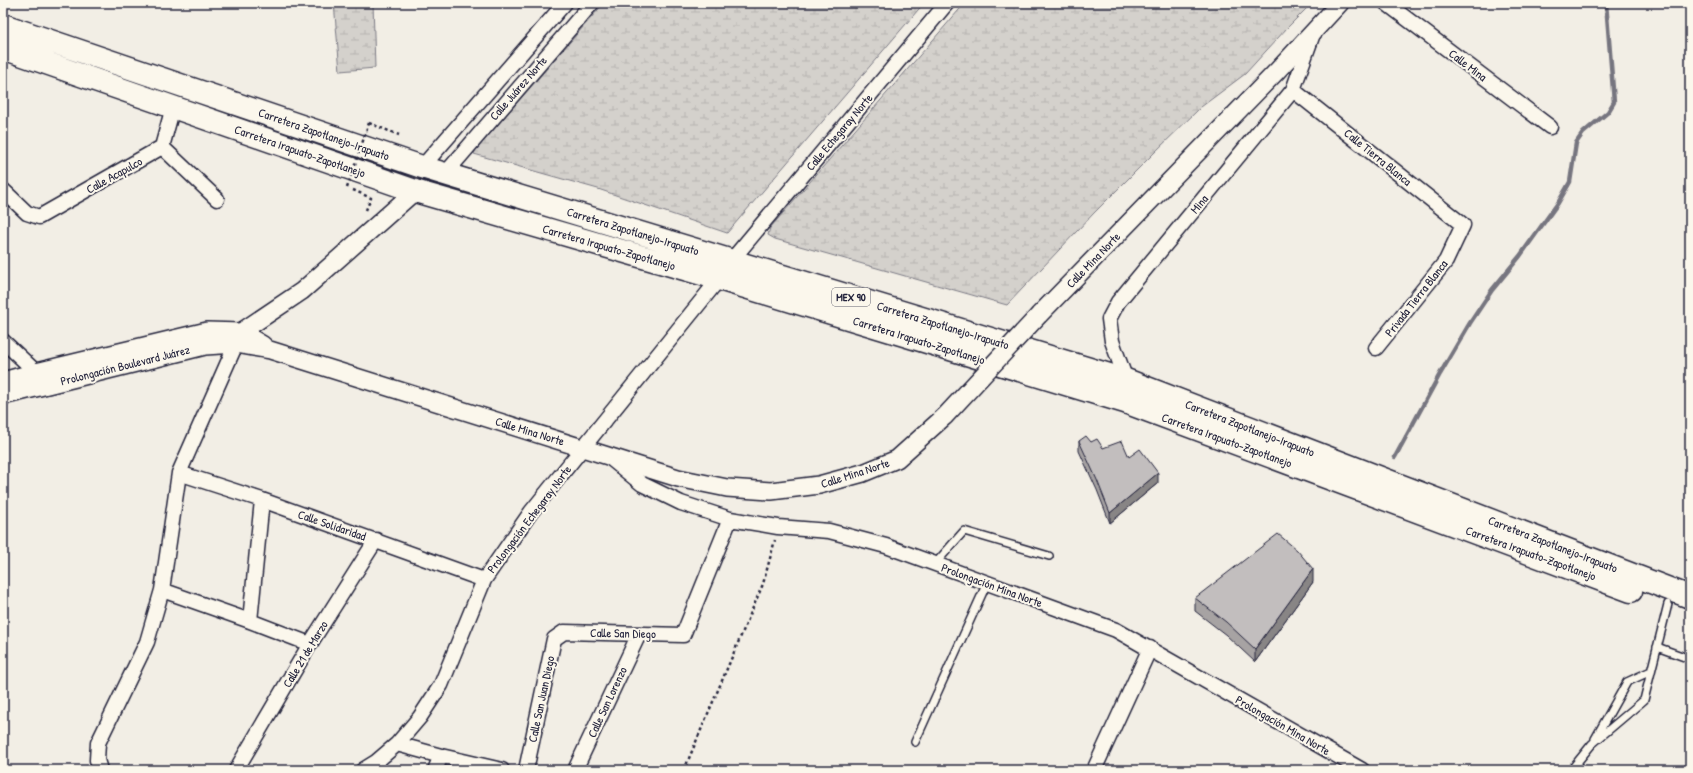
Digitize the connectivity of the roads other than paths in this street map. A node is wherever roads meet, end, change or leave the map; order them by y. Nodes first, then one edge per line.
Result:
1 (565, 3) edge
2 (592, 3) edge
3 (947, 3) edge
4 (1340, 3) edge
5 (1386, 3) edge
6 (3, 25) edge
7 (1314, 31) junction
8 (3, 48) edge
9 (1293, 90) junction
10 (173, 107) junction
11 (1550, 127) dead end
12 (162, 147) junction
13 (422, 167) junction
14 (445, 174) junction
15 (3, 190) edge
16 (415, 191) junction
17 (217, 199) dead end
18 (1463, 225) joint
19 (725, 270) junction
20 (238, 338) junction
21 (3, 341) edge
22 (1376, 348) dead end
23 (39, 379) junction
24 (1126, 380) junction
25 (3, 381) edge
26 (3, 396) edge
27 (583, 448) junction
28 (605, 454) junction
29 (179, 472) junction
30 (262, 500) junction
31 (730, 519) junction
32 (376, 540) junction
33 (1049, 556) dead end
34 (935, 564) junction
35 (484, 580) junction
36 (987, 583) junction
37 (162, 590) junction
38 (1690, 597) edge
39 (1668, 604) junction
40 (1690, 613) edge
41 (250, 621) junction
42 (564, 632) joint
43 (639, 634) junction
44 (310, 644) junction
45 (1657, 647) junction
46 (1150, 648) junction
47 (1690, 659) edge
48 (1651, 671) junction
49 (915, 742) dead end
50 (397, 744) junction
51 (1592, 744) junction
52 (441, 756) junction
53 (100, 770) edge
54 (236, 770) edge
55 (363, 770) edge
56 (435, 770) edge
57 (502, 770) edge
58 (526, 770) edge
59 (575, 770) edge
60 (1094, 770) edge
61 (1362, 770) edge
62 (1571, 770) edge

1 - 13 street, Calle Juárez Norte
2 - 14 street, Calle Juárez Norte
3 - 19 street, Calle Echegaray Norte
4 - 7 street, Calle Mina Norte
5 - 11 street, Calle Mina
6 - 13 highway, Carretera Zapotlanejo-Irapuato / MEX 90
7 - 9 street, Mina
7 - 28 street, Calle Mina Norte, bridge
8 - 10 highway, Carretera Irapuato-Zapotlanejo / MEX 90
9 - 18 street, Calle Tierra Blanca
9 - 24 street, Mina
10 - 12 street
10 - 16 highway, Carretera Irapuato-Zapotlanejo / MEX 90
12 - 15 street, Calle Acapulco
12 - 17 street
13 - 14 highway, Carretera Zapotlanejo-Irapuato / MEX 90
14 - 19 highway, Carretera Zapotlanejo-Irapuato / MEX 90
16 - 19 highway, Carretera Irapuato-Zapotlanejo / MEX 90
16 - 20 street
18 - 22 street, Privada Tierra Blanca
19 - 24 highway, Carretera Zapotlanejo-Irapuato / MEX 90
19 - 27 street, Prolongación Echegaray Norte
19 - 39 highway, Carretera Irapuato-Zapotlanejo / MEX 90
20 - 23 street, Prolongación Boulevard Juárez
20 - 27 street, Calle Mina Norte
20 - 29 street
21 - 23 street
23 - 25 street, Prolongación Boulevard Juárez
23 - 26 street, Prolongación Boulevard Juárez
24 - 38 highway, Carretera Zapotlanejo-Irapuato / MEX 90
27 - 28 street, Calle Mina Norte
27 - 35 street, Prolongación Echegaray Norte
28 - 31 street, Prolongación Mina Norte
29 - 30 street, Calle Solidaridad
29 - 37 street
30 - 32 street, Calle Solidaridad
30 - 41 street
31 - 34 street, Prolongación Mina Norte
31 - 43 street, Calle San Diego
32 - 35 street, Calle Solidaridad
32 - 44 street, Calle 21 de Marzo
33 - 34 lane
34 - 36 street, Prolongación Mina Norte
35 - 50 street, Prolongación Echegaray Norte
36 - 46 street, Prolongación Mina Norte
36 - 49 lane
37 - 41 street
37 - 53 street
39 - 40 highway, Carretera Irapuato-Zapotlanejo / MEX 90
39 - 45 lane
41 - 44 street
42 - 43 street, Calle San Diego
42 - 58 street, Calle San Juan Diego
43 - 59 street, Calle San Lorenzo
44 - 54 street, Calle 21 de Marzo
45 - 47 lane
45 - 48 lane
46 - 60 street
46 - 61 street, Prolongación Mina Norte
48 - 51 lane
48 - 51 lane
50 - 52 street
50 - 55 street, Prolongación Echegaray Norte
51 - 62 lane
52 - 56 street
52 - 57 street

